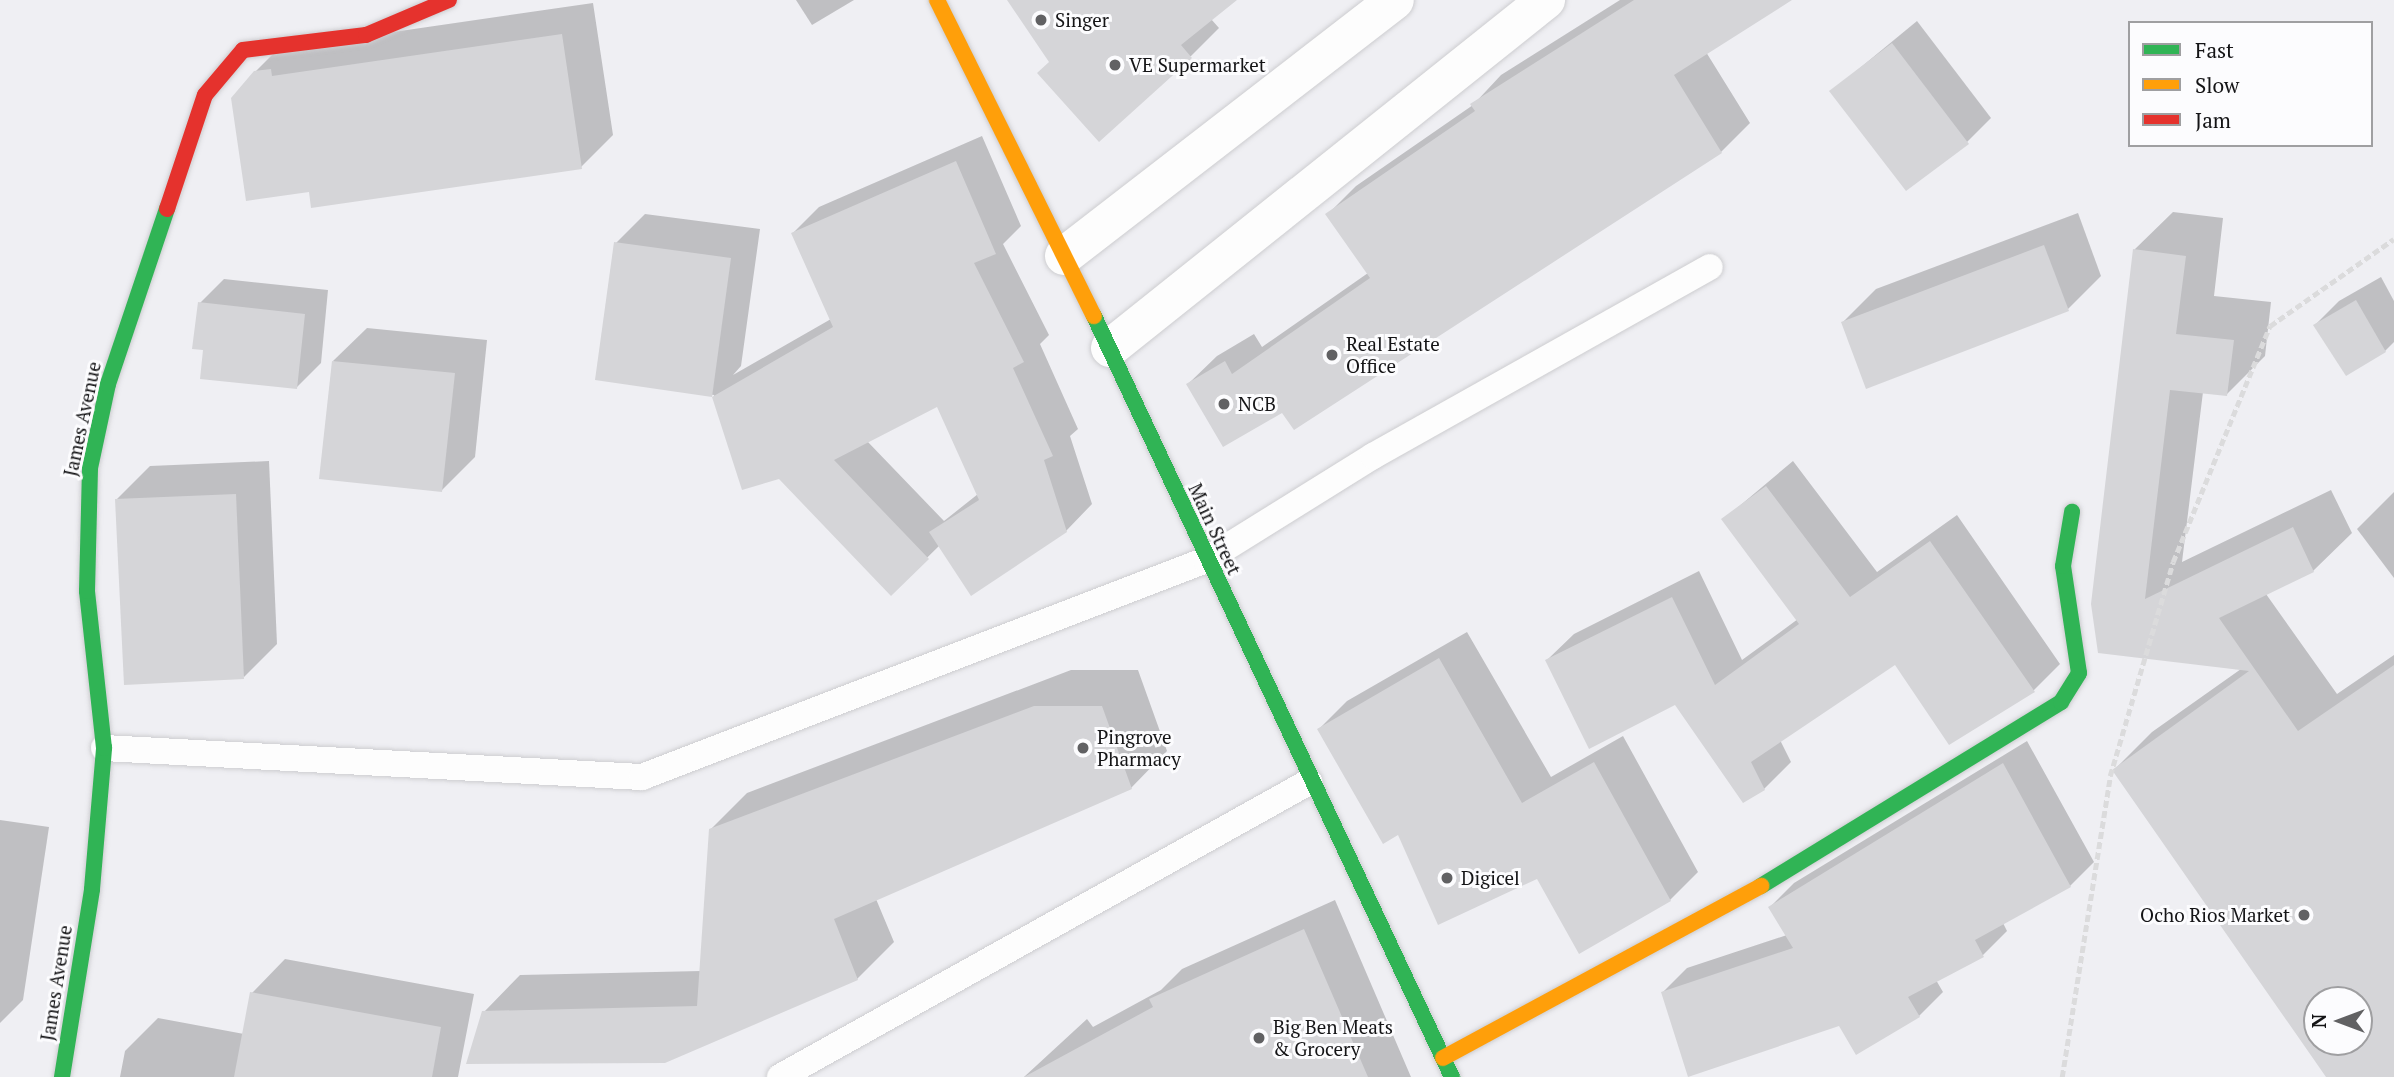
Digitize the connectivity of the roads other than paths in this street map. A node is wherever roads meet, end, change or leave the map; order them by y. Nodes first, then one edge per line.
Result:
1 (449, 0) edge
2 (937, 0) edge
3 (1395, 0) edge
4 (1546, 0) edge
5 (1064, 256) junction
6 (1710, 267) dead end
7 (1110, 348) junction
8 (2072, 512) dead end
9 (1206, 559) junction
10 (104, 748) junction
11 (1309, 782) junction
12 (1443, 1058) junction
13 (62, 1077) edge
14 (780, 1077) edge
15 (1452, 1077) edge

1 - 10 street, James Avenue
2 - 5 street, Main Street
3 - 5 street
4 - 7 street
5 - 7 street, Main Street
6 - 9 lane
7 - 9 street, Main Street
8 - 12 street
9 - 10 lane
9 - 11 street, Main Street
10 - 13 street, James Avenue
11 - 12 street, Main Street
11 - 14 lane
12 - 15 street, Main Street

